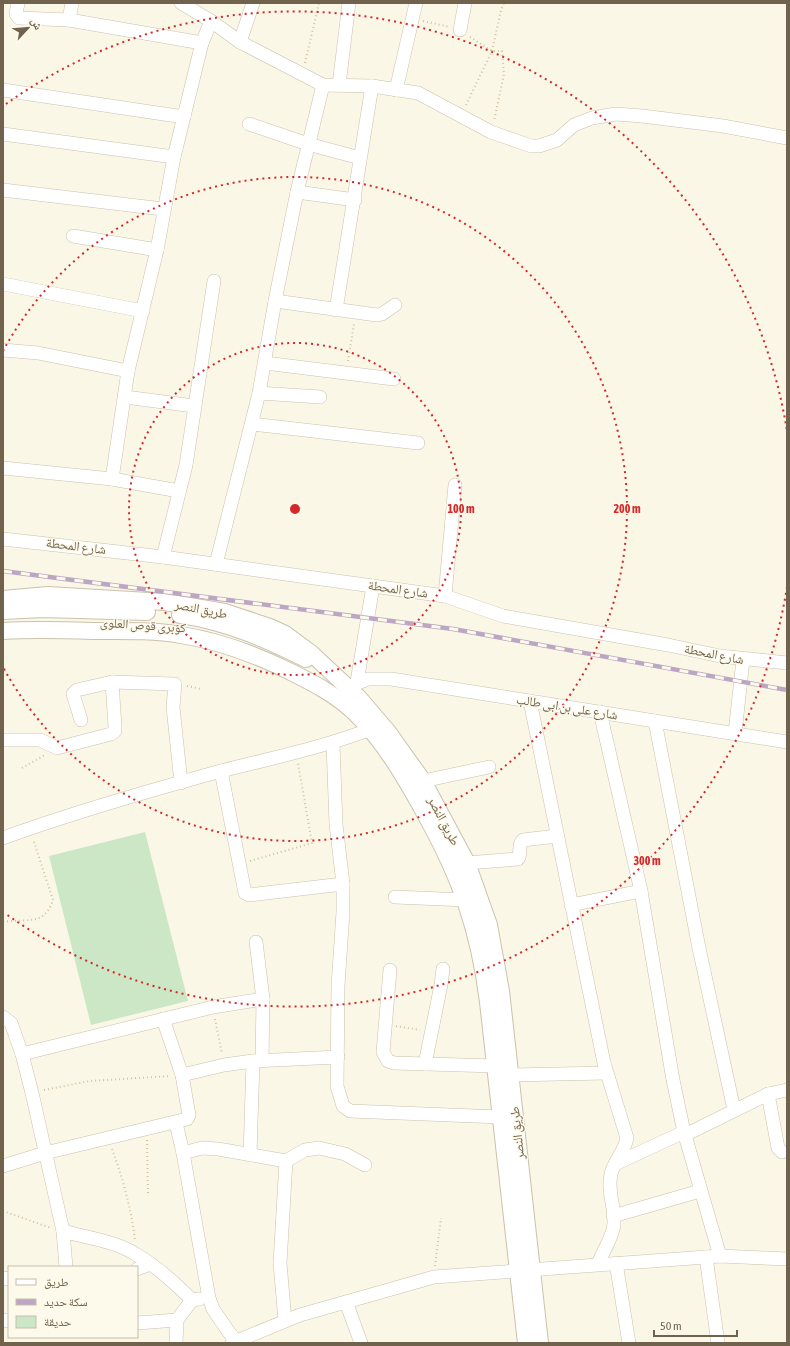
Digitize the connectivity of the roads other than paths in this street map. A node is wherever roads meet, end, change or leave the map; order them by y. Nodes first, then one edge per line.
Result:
1 (18, 3) edge
2 (72, 3) edge
3 (181, 3) edge
4 (253, 3) edge
5 (349, 3) edge
6 (416, 3) edge
7 (464, 3) edge
8 (69, 20) junction
9 (210, 21) junction
10 (460, 30) road end
11 (240, 42) junction
12 (202, 43) junction
13 (323, 85) junction
14 (339, 85) junction
15 (372, 86) junction
16 (3, 90) edge
17 (396, 90) junction
18 (184, 117) junction
19 (249, 124) dead end
20 (3, 134) edge
21 (787, 138) edge
22 (308, 144) junction
23 (174, 157) junction
24 (360, 158) junction
25 (3, 190) edge
26 (297, 192) junction
27 (355, 200) junction
28 (163, 209) junction
29 (73, 236) dead end
30 (157, 250) junction
31 (214, 281) dead end
32 (3, 284) edge
33 (275, 301) junction
34 (395, 305) dead end
35 (336, 310) junction
36 (143, 311) junction
37 (3, 350) edge
38 (264, 363) junction
39 (128, 371) junction
40 (394, 379) dead end
41 (259, 393) junction
42 (125, 397) junction
43 (320, 397) dead end
44 (194, 406) junction
45 (252, 424) junction
46 (418, 443) dead end
47 (3, 468) edge
48 (112, 479) junction
49 (455, 485) dead end
50 (179, 491) junction
51 (3, 539) edge
52 (163, 557) junction
53 (216, 564) junction
54 (373, 586) junction
55 (445, 596) junction
56 (3, 599) edge
57 (3, 612) edge
58 (3, 623) edge
59 (3, 631) edge
60 (276, 650) junction
61 (743, 660) junction
62 (787, 663) edge
63 (329, 670) junction
64 (112, 682) junction
65 (352, 685) junction
66 (530, 701) junction
67 (600, 712) junction
68 (81, 720) dead end
69 (655, 721) junction
70 (371, 729) junction
71 (735, 734) junction
72 (3, 740) edge
73 (787, 742) edge
74 (333, 744) junction
75 (489, 767) dead end
76 (221, 771) junction
77 (423, 781) junction
78 (181, 783) junction
79 (557, 836) junction
80 (3, 838) edge
81 (467, 863) junction
82 (343, 884) junction
83 (641, 891) junction
84 (395, 897) dead end
85 (466, 900) junction
86 (571, 904) junction
87 (256, 942) dead end
88 (443, 968) dead end
89 (390, 970) dead end
90 (263, 999) junction
91 (3, 1017) edge
92 (164, 1019) junction
93 (22, 1054) junction
94 (338, 1058) junction
95 (257, 1060) junction
96 (425, 1064) junction
97 (495, 1066) junction
98 (606, 1073) junction
99 (182, 1075) junction
100 (511, 1076) junction
101 (787, 1090) edge
102 (768, 1094) junction
103 (734, 1110) junction
104 (500, 1117) junction
105 (176, 1123) junction
106 (685, 1134) junction
107 (782, 1152) dead end
108 (45, 1153) junction
109 (183, 1153) junction
110 (250, 1155) junction
111 (286, 1161) junction
112 (615, 1164) junction
113 (365, 1165) dead end
114 (3, 1166) edge
115 (700, 1191) junction
116 (613, 1216) junction
117 (63, 1231) junction
118 (720, 1256) junction
119 (706, 1257) junction
120 (787, 1259) edge
121 (151, 1264) junction
122 (598, 1264) junction
123 (616, 1264) junction
124 (66, 1266) edge
125 (138, 1269) edge
126 (524, 1269) junction
127 (209, 1298) junction
128 (192, 1300) junction
129 (346, 1302) junction
130 (177, 1320) junction
131 (285, 1321) junction
132 (138, 1323) edge
133 (236, 1342) edge
134 (176, 1343) edge
135 (361, 1343) edge
136 (526, 1343) edge
137 (540, 1343) edge
138 (629, 1343) edge
139 (718, 1343) edge

1 - 8 street
2 - 8 street
3 - 9 street
4 - 11 street
5 - 14 street
6 - 17 street
7 - 10 street
8 - 12 street
9 - 11 street
9 - 12 street
11 - 13 street
12 - 18 street
13 - 14 street
13 - 22 street
14 - 15 street
15 - 17 street
15 - 24 street
16 - 18 street
17 - 21 street
18 - 23 street
19 - 22 street
20 - 23 street
22 - 24 street
22 - 26 street
23 - 28 street
24 - 27 street
25 - 28 street
26 - 27 street
26 - 33 street
27 - 35 street
28 - 30 street
29 - 30 street
30 - 36 street
31 - 44 street
32 - 36 street
33 - 35 street
33 - 38 street
34 - 35 street
36 - 39 street
37 - 39 street
38 - 40 street
38 - 41 street
39 - 42 street
41 - 43 street
41 - 45 street
42 - 44 street
42 - 48 street
44 - 50 street
45 - 46 street
45 - 53 street
47 - 48 street
48 - 50 street
49 - 55 street
50 - 52 street
51 - 52 street, شارع المحطة
52 - 53 street, شارع المحطة
53 - 54 street, شارع المحطة
54 - 55 street, شارع المحطة
54 - 65 street
55 - 61 street, شارع المحطة
56 - 63 street, طريق النصر
57 - 60 street, كوبرى قوص العلوى
58 - 60 street, كوبرى قوص العلوى
59 - 70 street, طريق النصر
60 - 63 street, كوبرى قوص العلوى
60 - 70 street, كوبرى قوص العلوى
61 - 62 street, شارع المحطة
61 - 71 street
63 - 65 street, طريق النصر
64 - 68 street
64 - 72 street
64 - 78 street
65 - 66 street, شارع على بن ابى طالب
65 - 77 street, طريق النصر
66 - 67 street, شارع على بن ابى طالب
66 - 79 street
67 - 69 street, شارع على بن ابى طالب
67 - 83 street
69 - 71 street, شارع على بن ابى طالب
69 - 103 street
70 - 74 street
70 - 85 street, طريق النصر
71 - 73 street, شارع على بن ابى طالب
74 - 76 street
74 - 82 street
75 - 77 street
76 - 78 street
76 - 82 street
77 - 81 street, طريق النصر
78 - 80 street
79 - 81 street
79 - 86 street
81 - 100 street, طريق النصر
82 - 94 street
83 - 86 street
83 - 106 street
84 - 85 street
85 - 97 street, طريق النصر
86 - 98 street
87 - 90 street
88 - 96 street
89 - 96 street
90 - 92 street
90 - 95 street
91 - 93 street
92 - 93 street
92 - 99 street
93 - 108 street
94 - 95 street
94 - 104 street
95 - 99 street
95 - 110 street
96 - 97 street
97 - 104 street, طريق النصر
98 - 100 street
98 - 112 street
99 - 105 street
100 - 126 street, طريق النصر
101 - 102 street
102 - 103 street
102 - 107 street
103 - 106 street
104 - 126 street, طريق النصر
105 - 108 street
105 - 109 street
106 - 112 street
106 - 115 street
108 - 114 street
108 - 117 street
109 - 110 street
109 - 127 street
110 - 111 street
111 - 113 street
111 - 131 street
112 - 116 street
115 - 116 street
115 - 118 street
116 - 122 street
117 - 121 street
117 - 124 street
118 - 119 street
118 - 120 street
119 - 123 street
119 - 139 street
121 - 125 street
121 - 128 street
122 - 123 street
122 - 126 street
123 - 138 street
126 - 129 street
126 - 136 street, طريق النصر
126 - 137 street, طريق النصر
127 - 128 street
127 - 133 street
128 - 130 street
129 - 131 street
129 - 135 street
130 - 132 street
130 - 134 street
131 - 133 street

